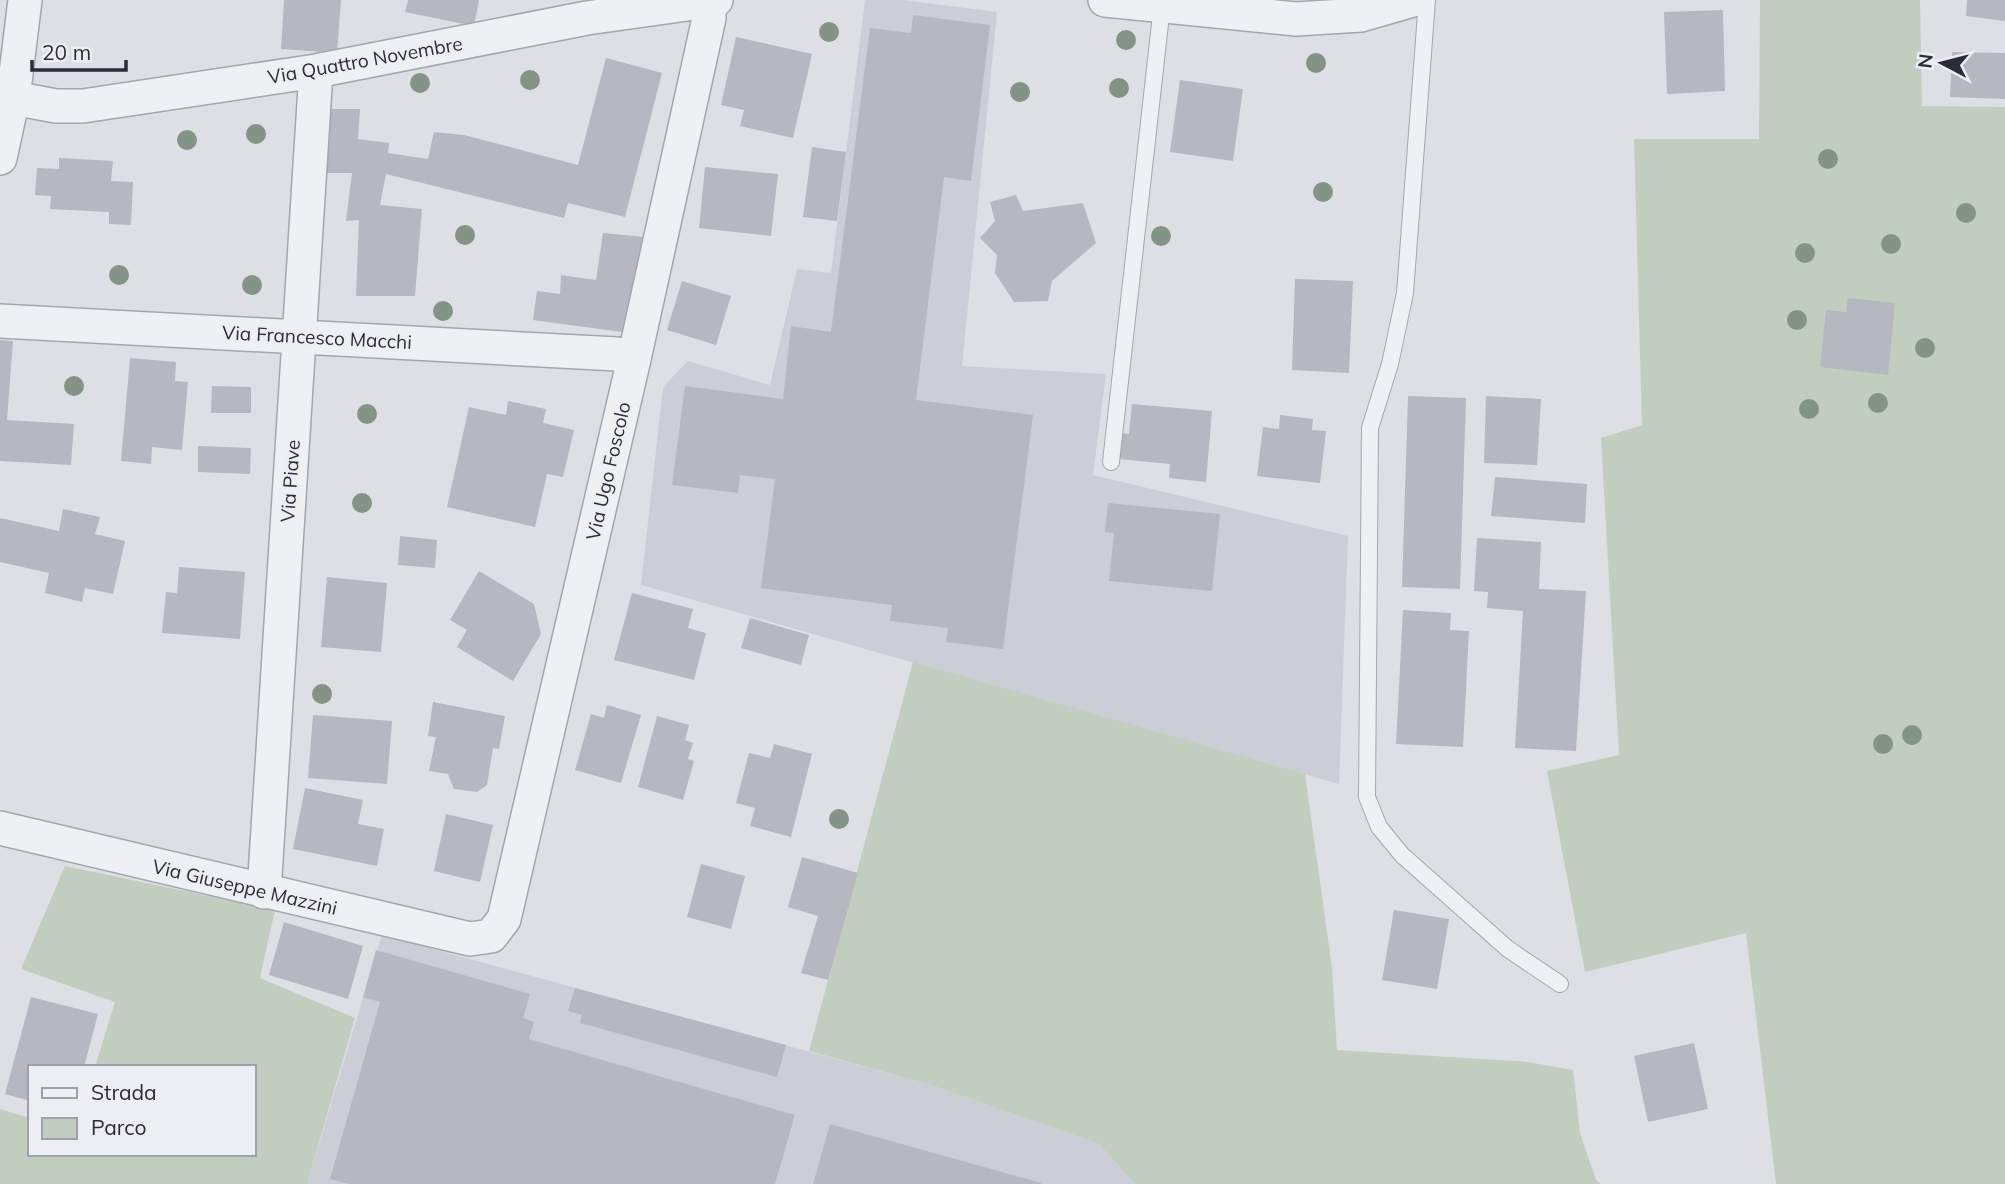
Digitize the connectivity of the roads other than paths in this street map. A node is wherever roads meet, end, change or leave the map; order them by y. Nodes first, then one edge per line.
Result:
1 (1105, 0) edge
2 (1413, 0) edge
3 (1427, 0) edge
4 (712, 1) edge
5 (16, 3) edge
6 (1162, 6) junction
7 (316, 71) junction
8 (13, 98) junction
9 (0, 158) edge
10 (0, 321) edge
11 (299, 335) junction
12 (634, 359) junction
13 (1111, 462) dead end
14 (0, 828) edge
15 (264, 892) junction
16 (492, 936) joint
17 (1560, 984) dead end

1 - 6 street
2 - 6 street
3 - 17 lane
4 - 7 street, Via Quattro Novembre
4 - 12 street, Via Ugo Foscolo
5 - 8 street
6 - 13 lane
7 - 8 street, Via Quattro Novembre
7 - 11 street, Via Piave
8 - 9 street
10 - 11 street, Via Francesco Macchi
11 - 12 street, Via Francesco Macchi
11 - 15 street, Via Piave
12 - 16 street, Via Ugo Foscolo
14 - 15 street, Via Giuseppe Mazzini
15 - 16 street, Via Giuseppe Mazzini

